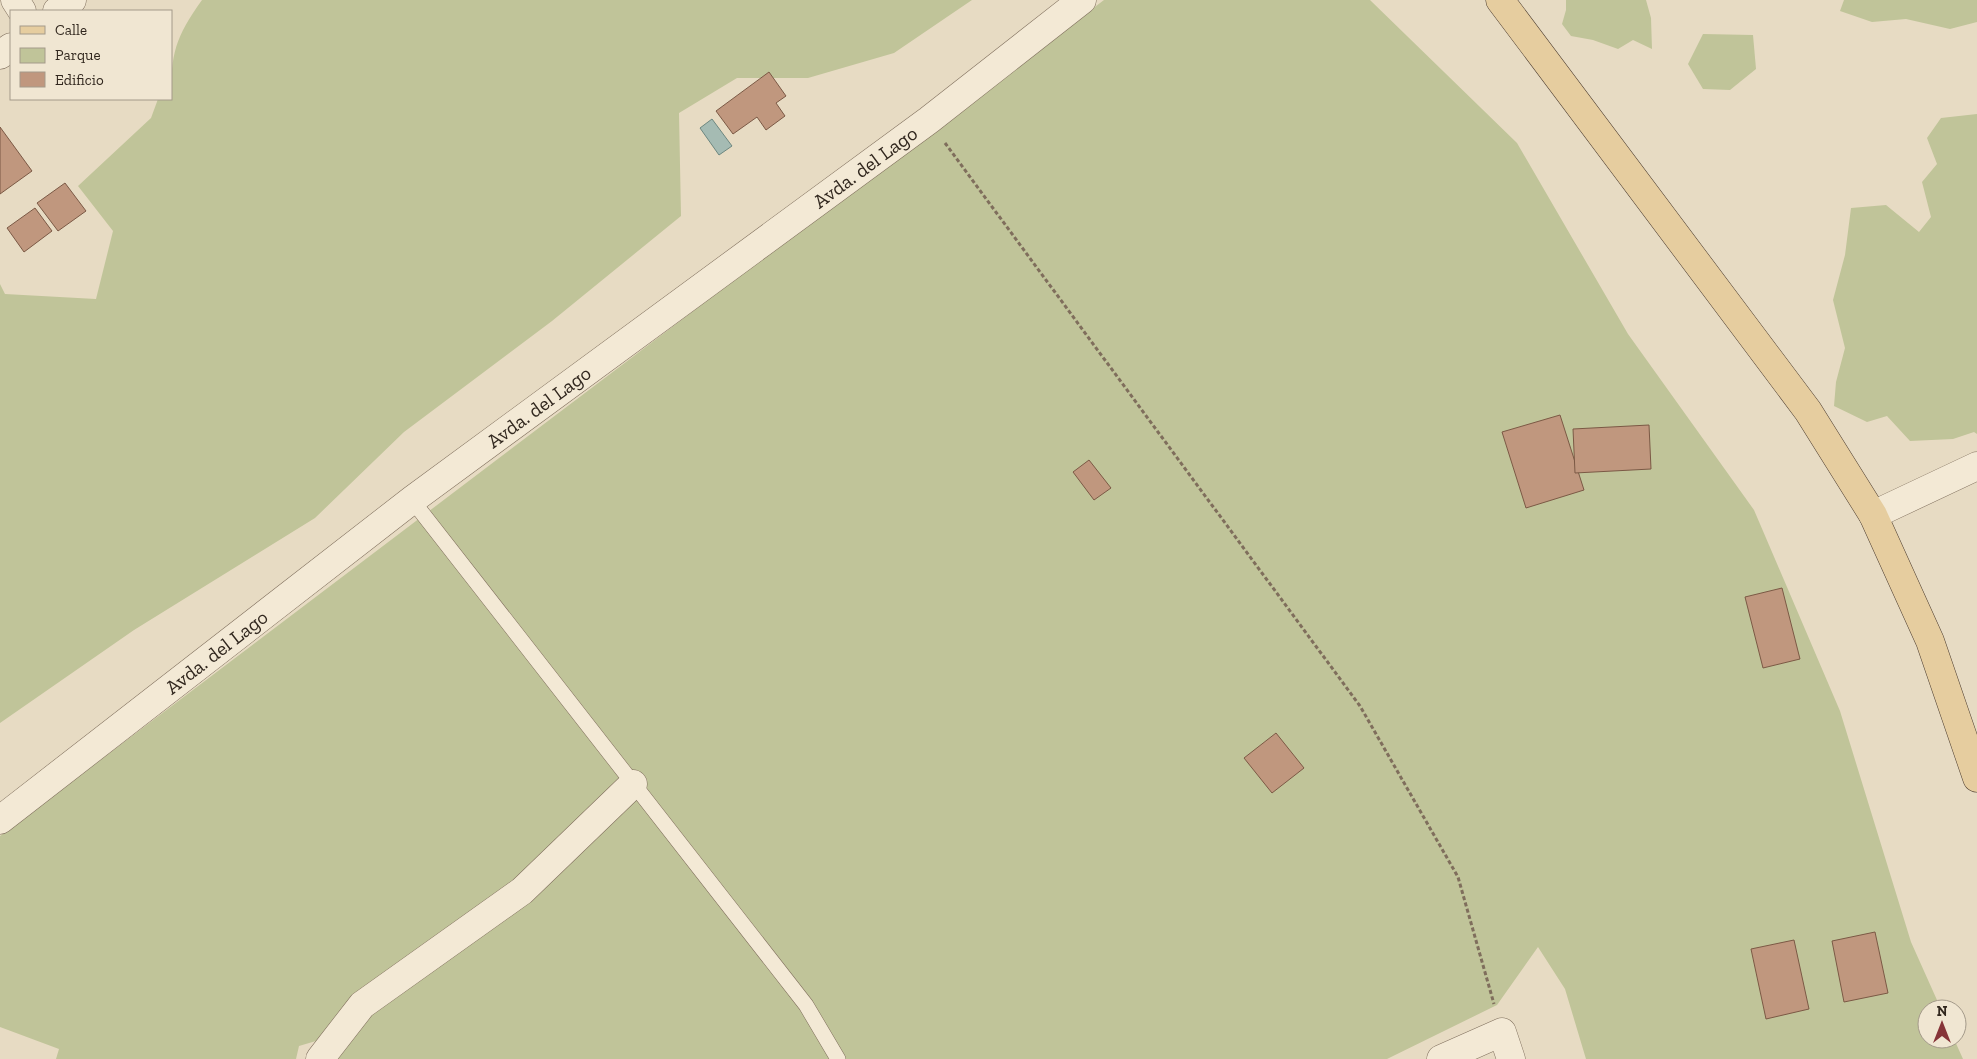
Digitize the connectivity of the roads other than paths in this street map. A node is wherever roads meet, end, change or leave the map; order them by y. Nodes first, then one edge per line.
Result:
1 (72, 0) edge
2 (1082, 0) edge
3 (1505, 2) edge
4 (58, 10) edge
5 (10, 47) edge
6 (0, 56) edge
7 (1977, 466) edge
8 (412, 500) junction
9 (1873, 516) junction
10 (1977, 778) edge
11 (633, 784) junction
12 (0, 820) edge
13 (320, 1059) edge
14 (838, 1059) edge
15 (1441, 1059) edge
16 (1510, 1059) edge

1 - 4 street
2 - 8 street, Avda. del Lago
3 - 9 main road
5 - 6 street
7 - 9 street
8 - 11 lane
8 - 12 street, Avda. del Lago
9 - 10 main road
11 - 13 street
11 - 14 lane
15 - 16 street

